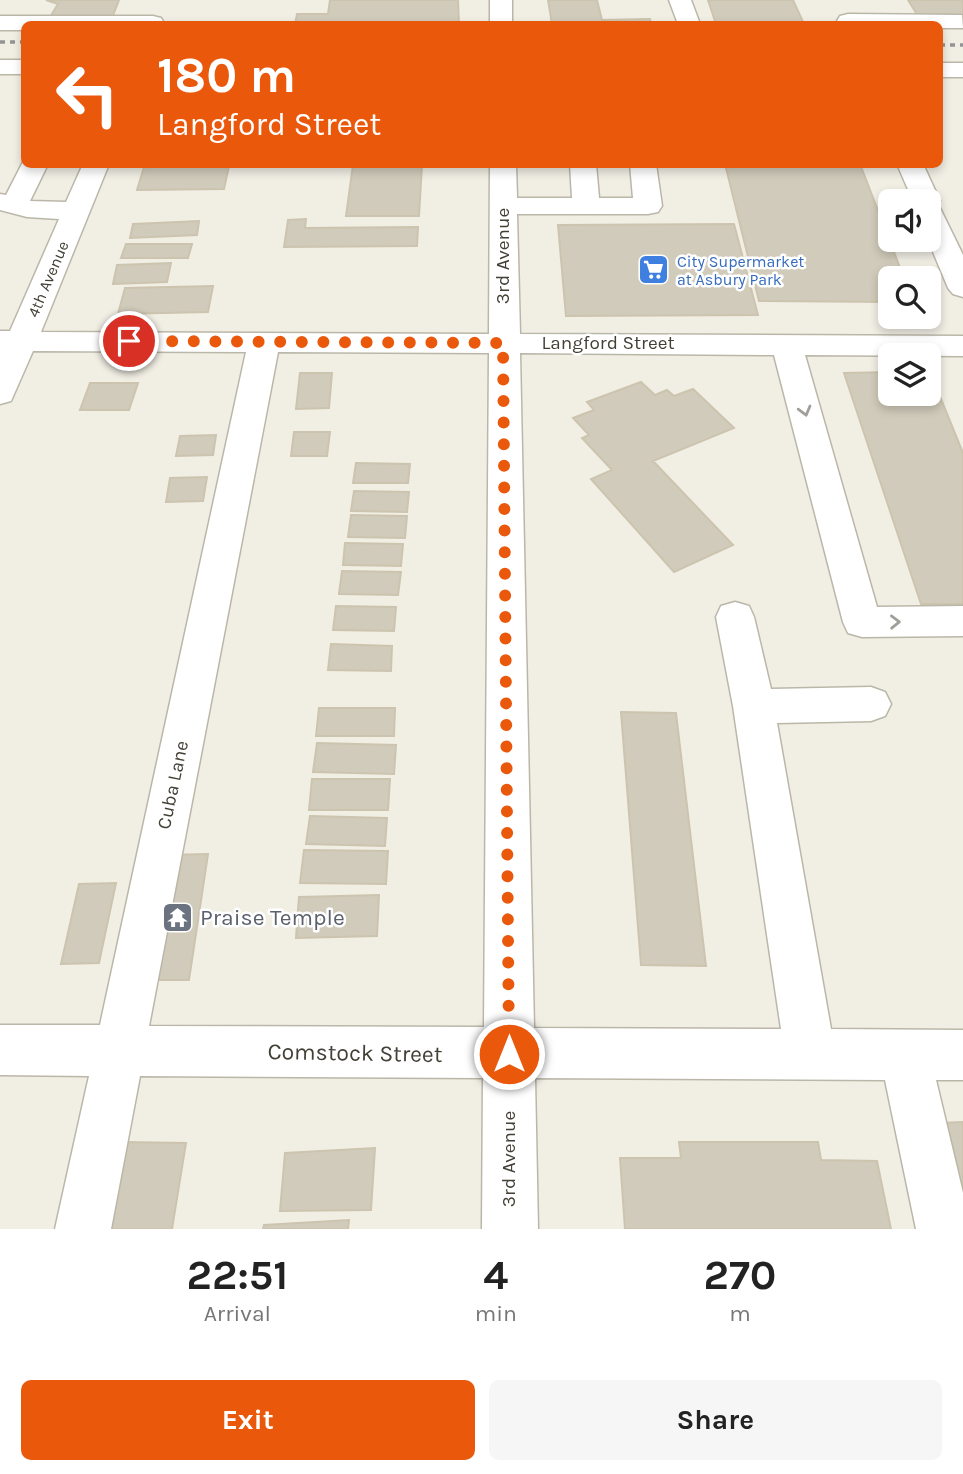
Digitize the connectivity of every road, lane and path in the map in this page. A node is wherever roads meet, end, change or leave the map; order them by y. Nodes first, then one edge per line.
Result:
1 (163, 0) edge
2 (501, 0) edge
3 (680, 0) edge
4 (839, 0) edge
5 (892, 0) edge
6 (154, 21) edge
7 (501, 21) edge
8 (688, 21) edge
9 (848, 21) edge
10 (901, 21) edge
11 (943, 22) edge
12 (962, 22) edge
13 (0, 23) edge
14 (21, 23) edge
15 (0, 67) edge
16 (21, 67) edge
17 (943, 70) edge
18 (963, 70) edge
19 (32, 168) edge
20 (94, 168) edge
21 (503, 168) edge
22 (583, 168) edge
23 (643, 168) edge
24 (912, 168) edge
25 (921, 189) edge
26 (7, 204) edge
27 (503, 206) junction
28 (586, 206) junction
29 (77, 211) junction
30 (941, 238) edge
31 (963, 288) edge
32 (11, 341) edge
33 (264, 342) junction
34 (503, 343) junction
35 (787, 345) junction
36 (963, 346) edge
37 (0, 393) edge
38 (735, 617) dead end
39 (963, 621) edge
40 (872, 704) dead end
41 (754, 706) junction
42 (0, 1050) edge
43 (119, 1051) junction
44 (509, 1054) junction
45 (905, 1055) junction
46 (963, 1055) edge
47 (810, 1056) junction
48 (83, 1229) edge
49 (510, 1229) edge
50 (944, 1229) edge

1 - 6 street
2 - 7 street
3 - 8 street
4 - 9 street
5 - 10 street
11 - 12 street
13 - 14 street
15 - 16 street
17 - 18 street
19 - 26 street
20 - 29 street, 4th Avenue
21 - 27 street, 3rd Avenue
22 - 28 street
23 - 28 street
24 - 25 street
26 - 29 street
27 - 28 street
27 - 34 street, 3rd Avenue
29 - 32 street, 4th Avenue
30 - 31 street
32 - 33 street, Langford Street
32 - 37 street, 4th Avenue
33 - 34 street, Langford Street
33 - 43 street, Cuba Lane
34 - 35 street, Langford Street
34 - 44 street, 3rd Avenue
35 - 36 street, Langford Street
35 -> 39 street
38 - 41 street
40 - 41 street
41 - 47 street
42 - 43 street, Comstock Street
43 - 44 street, Comstock Street
43 - 48 street, Cuba Lane
44 - 47 street, Comstock Street
44 - 49 street, 3rd Avenue
45 - 46 street, Comstock Street
45 - 47 street, Comstock Street
45 - 50 street

